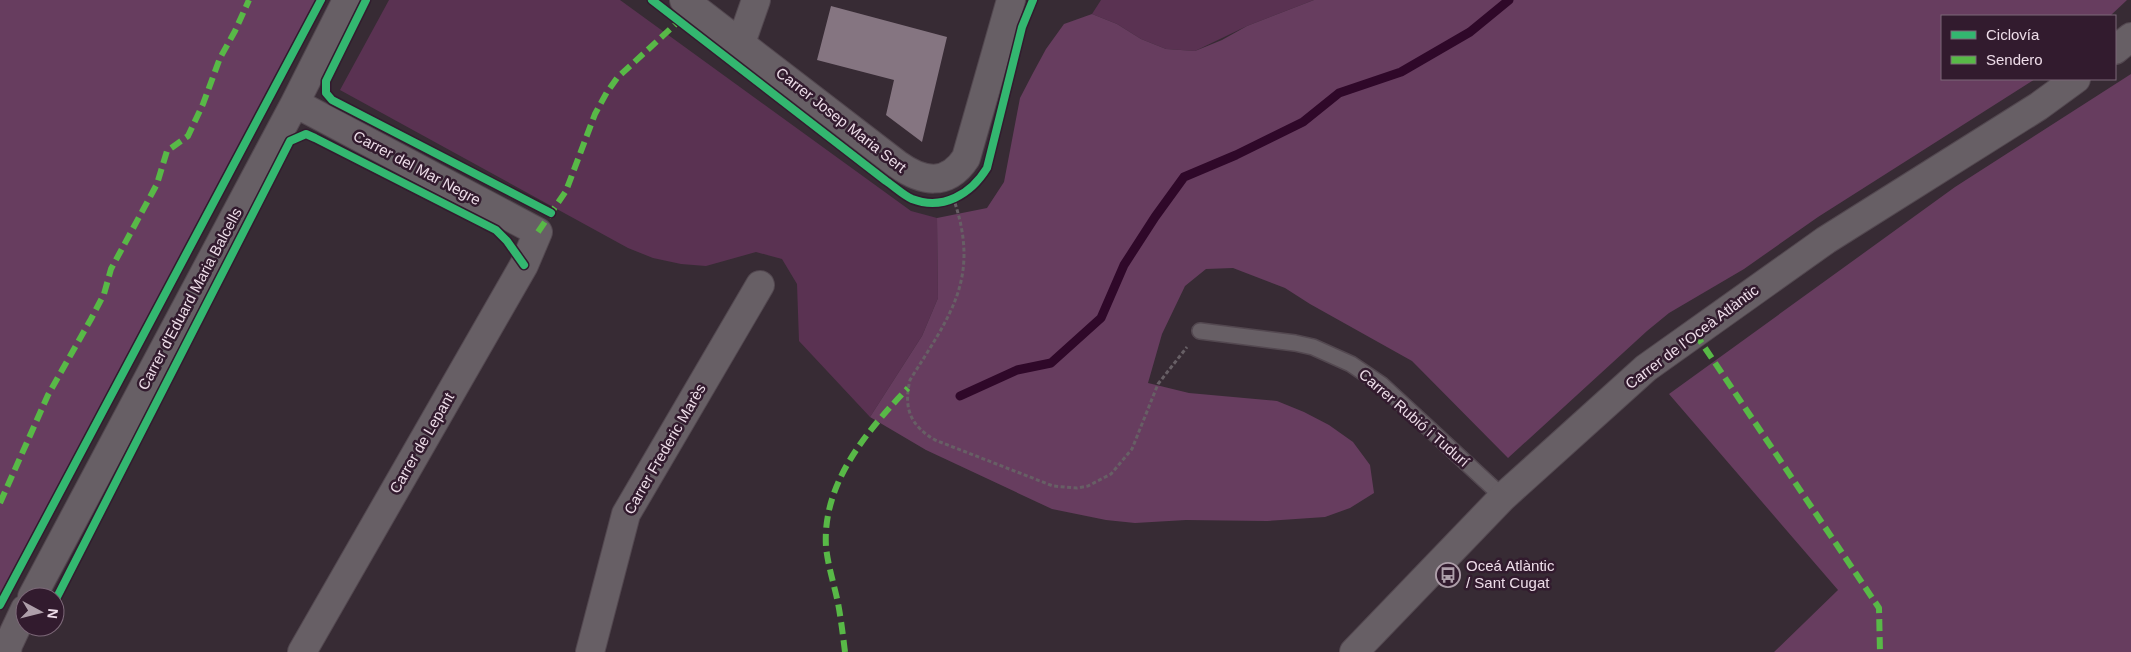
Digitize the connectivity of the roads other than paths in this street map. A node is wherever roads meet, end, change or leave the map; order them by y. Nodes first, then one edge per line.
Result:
1 (347, 0) edge
2 (684, 0) edge
3 (756, 0) edge
4 (1011, 0) edge
5 (2131, 37) edge
6 (741, 43) junction
7 (2116, 49) edge
8 (2075, 80) edge
9 (295, 103) junction
10 (538, 232) joint
11 (760, 285) dead end
12 (1200, 330) road end
13 (1503, 497) junction
14 (37, 587) edge
15 (15, 630) edge
16 (7, 652) edge
17 (302, 652) edge
18 (590, 652) edge
19 (1354, 652) edge

1 - 9 street, Carrer d'Eduard Maria Balcells
2 - 6 street, Carrer Josep Maria Sert
3 - 6 street
4 - 6 street, Carrer Josep Maria Sert
5 - 7 street
8 - 13 street, Carrer de l'Oceà Atlàntic
9 - 10 street, Carrer del Mar Negre
9 - 14 street, Carrer d'Eduard Maria Balcells
10 - 17 street, Carrer de Lepant
11 - 18 street, Carrer Frederic Marès
12 - 13 lane, Carrer Rubió i Tudurí
13 - 19 street, Carrer de l'Oceà Atlàntic
15 - 16 street

